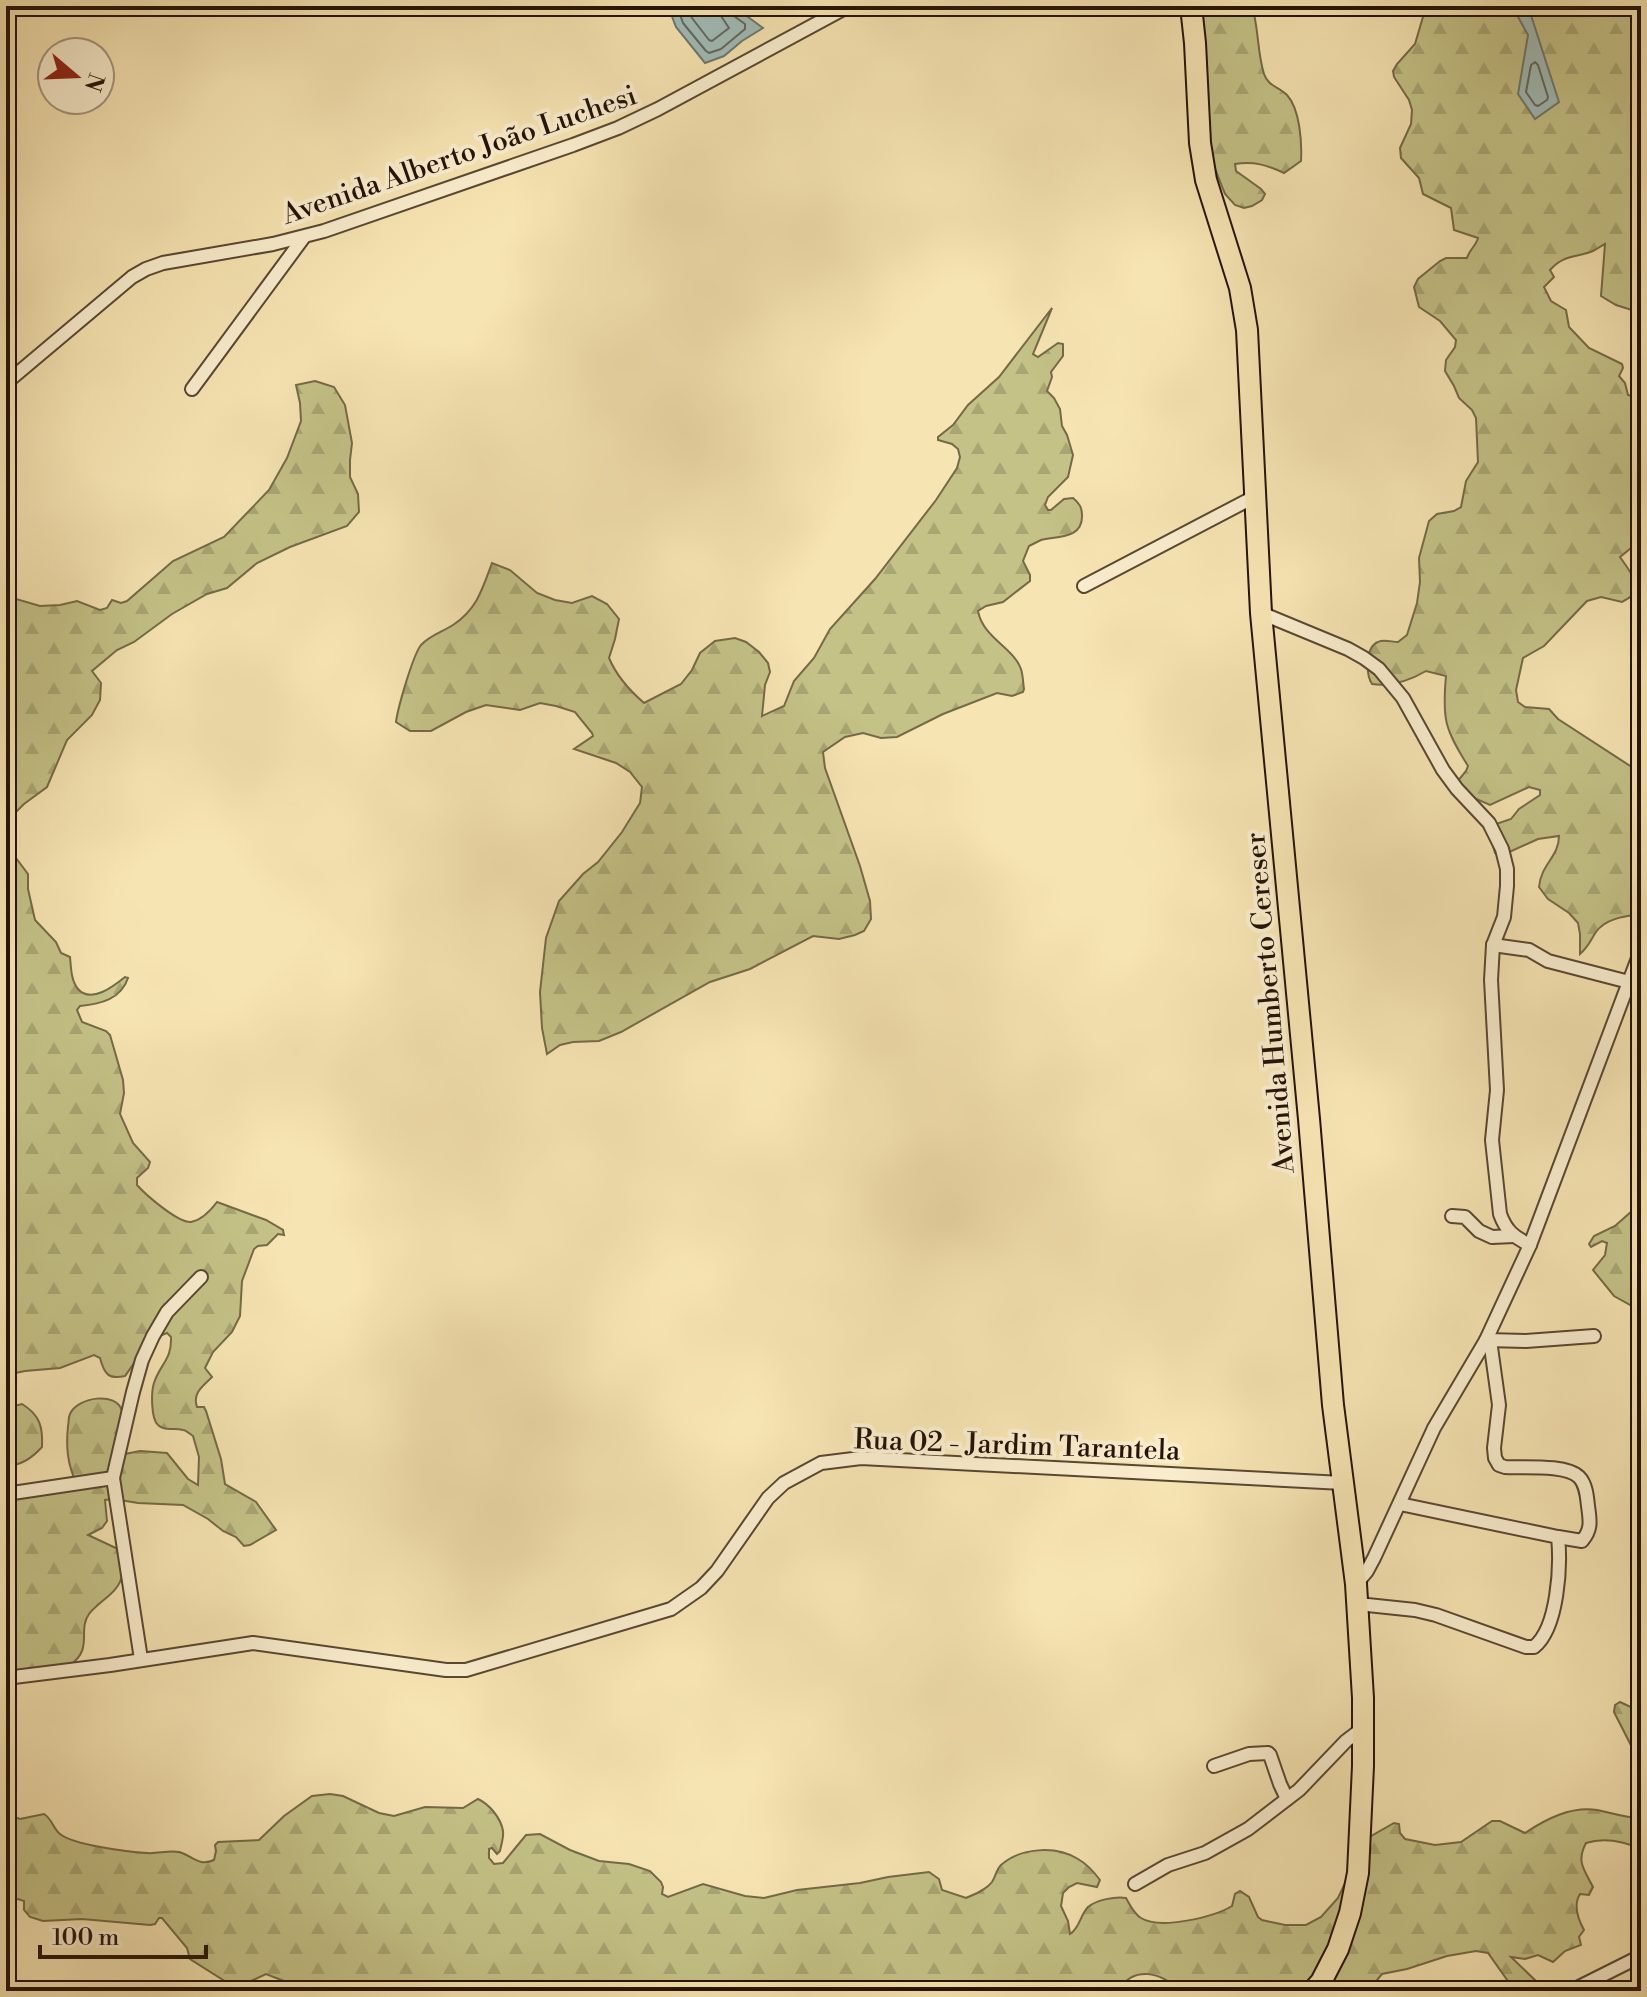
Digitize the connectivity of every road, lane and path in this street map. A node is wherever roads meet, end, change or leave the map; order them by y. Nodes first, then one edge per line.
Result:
1 (849, 6) edge
2 (1191, 6) edge
3 (304, 237) junction
4 (6, 383) edge
5 (192, 389) dead end
6 (1254, 497) junction
7 (1084, 586) dead end
8 (1261, 613) junction
9 (1493, 945) junction
10 (1641, 950) edge
11 (1629, 982) junction
12 (1452, 1216) dead end
13 (1514, 1236) junction
14 (1530, 1245) junction
15 (201, 1277) dead end
16 (1594, 1336) dead end
17 (1488, 1340) junction
18 (113, 1478) junction
19 (1343, 1483) junction
20 (6, 1494) edge
21 (1400, 1504) junction
22 (1558, 1537) junction
23 (1382, 1539) junction
24 (1352, 1547) junction
25 (1357, 1594) junction
26 (141, 1659) junction
27 (6, 1678) edge
28 (1363, 1728) junction
29 (1214, 1766) dead end
30 (1287, 1799) junction
31 (1135, 1884) dead end
32 (1641, 1956) edge
33 (1313, 1991) edge
34 (1571, 1991) edge

1 - 3 street, Avenida Alberto João Luchesi
2 - 6 main road, Avenida Humberto Cereser
3 - 4 street, Avenida Alberto João Luchesi
3 - 5 street
6 - 7 street
6 - 8 main road, Avenida Humberto Cereser
8 - 9 street
8 - 19 main road, Avenida Humberto Cereser
9 - 11 street
9 - 13 street
10 - 11 street
11 - 14 street
12 - 13 street
13 - 14 street
14 - 17 street
15 - 18 street
16 - 17 street
17 - 21 street
17 - 22 street
18 - 20 street
18 - 26 street
19 - 24 main road, Avenida Humberto Cereser
19 - 26 street, Rua 02 - Jardim Tarantela
21 - 22 street
21 - 23 street
22 - 25 street
23 - 24 street
23 - 25 street
24 - 25 main road, Avenida Humberto Cereser
25 - 28 main road, Avenida Humberto Cereser
26 - 27 street
28 - 30 street
28 - 33 main road, Avenida Humberto Cereser
29 - 30 street
30 - 31 street
32 - 34 street

